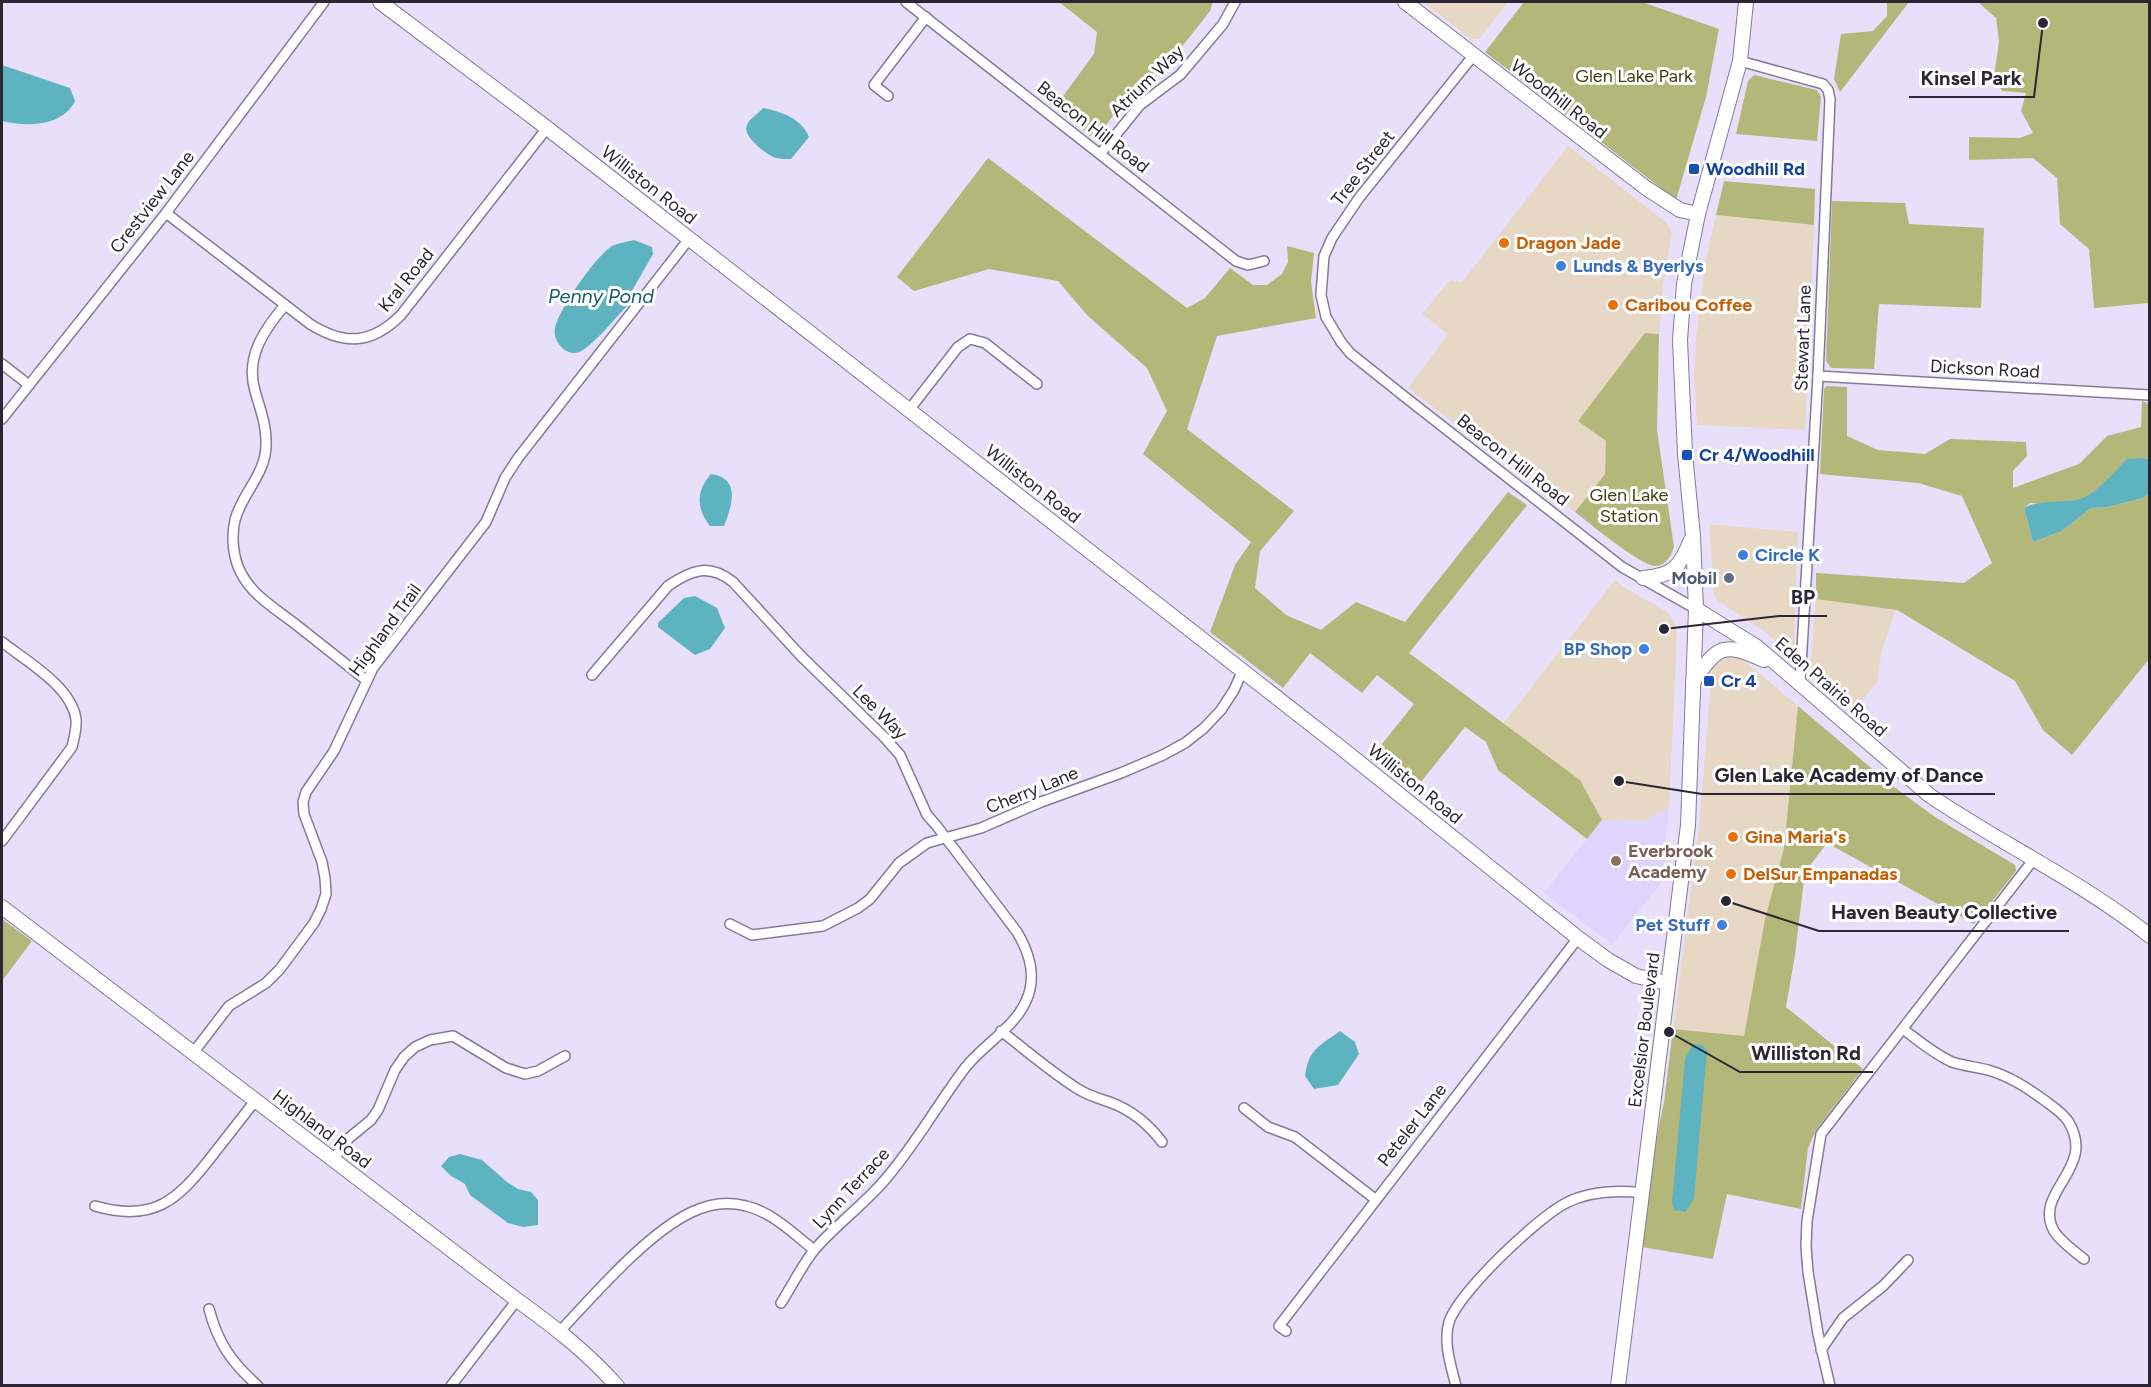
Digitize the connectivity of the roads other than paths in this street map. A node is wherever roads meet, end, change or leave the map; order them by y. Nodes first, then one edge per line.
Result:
1 (324, 2) edge
2 (380, 2) edge
3 (906, 2) edge
4 (1235, 2) edge
5 (1405, 2) edge
6 (1746, 2) edge
7 (926, 17) junction
8 (1473, 56) junction
9 (1740, 61) junction
10 (888, 96) dead end
11 (547, 128) junction
12 (1101, 153) junction
13 (166, 213) junction
14 (1698, 214) junction
15 (690, 239) junction
16 (1264, 261) dead end
17 (285, 304) junction
18 (1326, 317) joint
19 (2, 364) edge
20 (1818, 376) junction
21 (1037, 384) dead end
22 (29, 385) junction
23 (2149, 395) edge
24 (909, 410) junction
25 (2, 419) edge
26 (1693, 536) junction
27 (1643, 578) junction
28 (1696, 609) junction
29 (2, 642) edge
30 (1780, 667) junction
31 (1242, 672) junction
32 (592, 675) dead end
33 (366, 680) junction
34 (1800, 683) junction
35 (1692, 684) junction
36 (945, 837) junction
37 (2, 841) edge
38 (2034, 859) junction
39 (2, 907) edge
40 (730, 924) dead end
41 (2150, 936) edge
42 (1578, 938) junction
43 (1667, 983) junction
44 (1903, 1029) junction
45 (1001, 1031) junction
46 (193, 1053) junction
47 (565, 1056) dead end
48 (966, 1067) joint
49 (255, 1101) junction
50 (1244, 1108) dead end
51 (1162, 1142) dead end
52 (333, 1160) junction
53 (1643, 1193) junction
54 (1376, 1199) junction
55 (95, 1206) dead end
56 (814, 1250) junction
57 (2084, 1259) dead end
58 (1908, 1260) dead end
59 (517, 1300) junction
60 (781, 1303) dead end
61 (209, 1309) dead end
62 (560, 1331) junction
63 (1286, 1331) dead end
64 (1821, 1350) junction
65 (258, 1386) edge
66 (451, 1386) edge
67 (617, 1386) edge
68 (1456, 1386) edge
69 (1618, 1386) edge
70 (1830, 1386) edge

1 - 13 street, Crestview Lane
2 - 11 main road, Williston Road
3 - 7 street, Beacon Hill Road
4 - 12 street, Atrium Way
5 - 8 main road, Woodhill Road
6 - 9 main road, Excelsior Boulevard
7 - 10 street
7 - 12 street, Beacon Hill Road
8 - 14 main road, Woodhill Road
8 - 18 street, Tree Street
9 - 14 main road, Excelsior Boulevard
9 - 20 street, Stewart Lane
11 - 15 main road, Williston Road
11 - 17 street, Kral Road
12 - 16 street, Beacon Hill Road
13 - 17 street, Kral Road
13 - 22 street, Crestview Lane
14 - 26 main road, Excelsior Boulevard
15 - 24 main road, Williston Road
15 - 33 street, Highland Trail
17 - 33 street
18 - 27 street, Beacon Hill Road
19 - 22 street
20 - 23 street, Dickson Road
20 - 34 street, Stewart Lane
21 - 24 street
22 - 25 street, Crestview Lane
24 - 31 main road, Williston Road
26 - 27 main road
26 - 28 main road, Excelsior Boulevard
27 - 28 street, Beacon Hill Road
28 - 30 main road, Eden Prairie Road
28 - 35 main road, Excelsior Boulevard
29 - 37 street
30 - 34 main road, Eden Prairie Road
30 - 35 main road
31 - 36 street, Cherry Lane
31 - 42 main road, Williston Road
32 - 36 street, Lee Way
33 - 46 street, Highland Trail
34 - 38 main road, Eden Prairie Road
35 - 43 main road, Excelsior Boulevard
36 - 40 street, Cherry Lane
36 - 45 street, Lee Way
38 - 41 main road, Eden Prairie Road
38 - 44 street
39 - 46 main road, Highland Road
42 - 43 main road, Williston Road
42 - 54 street, Peteler Lane
43 - 53 main road, Excelsior Boulevard
44 - 57 street
44 - 64 street
45 - 48 street, Lee Way
45 - 51 street
46 - 49 main road, Highland Road
47 - 52 street
48 - 56 street, Lynn Terrace
49 - 52 main road, Highland Road
49 - 55 street
50 - 54 street
52 - 59 main road, Highland Road
53 - 68 street
53 - 69 main road, Excelsior Boulevard
54 - 63 street, Peteler Lane
56 - 60 street, Lynn Terrace
56 - 62 street
58 - 64 street
59 - 62 main road, Highland Road
59 - 66 street
61 - 65 street
62 - 67 main road, Highland Road
64 - 70 street

